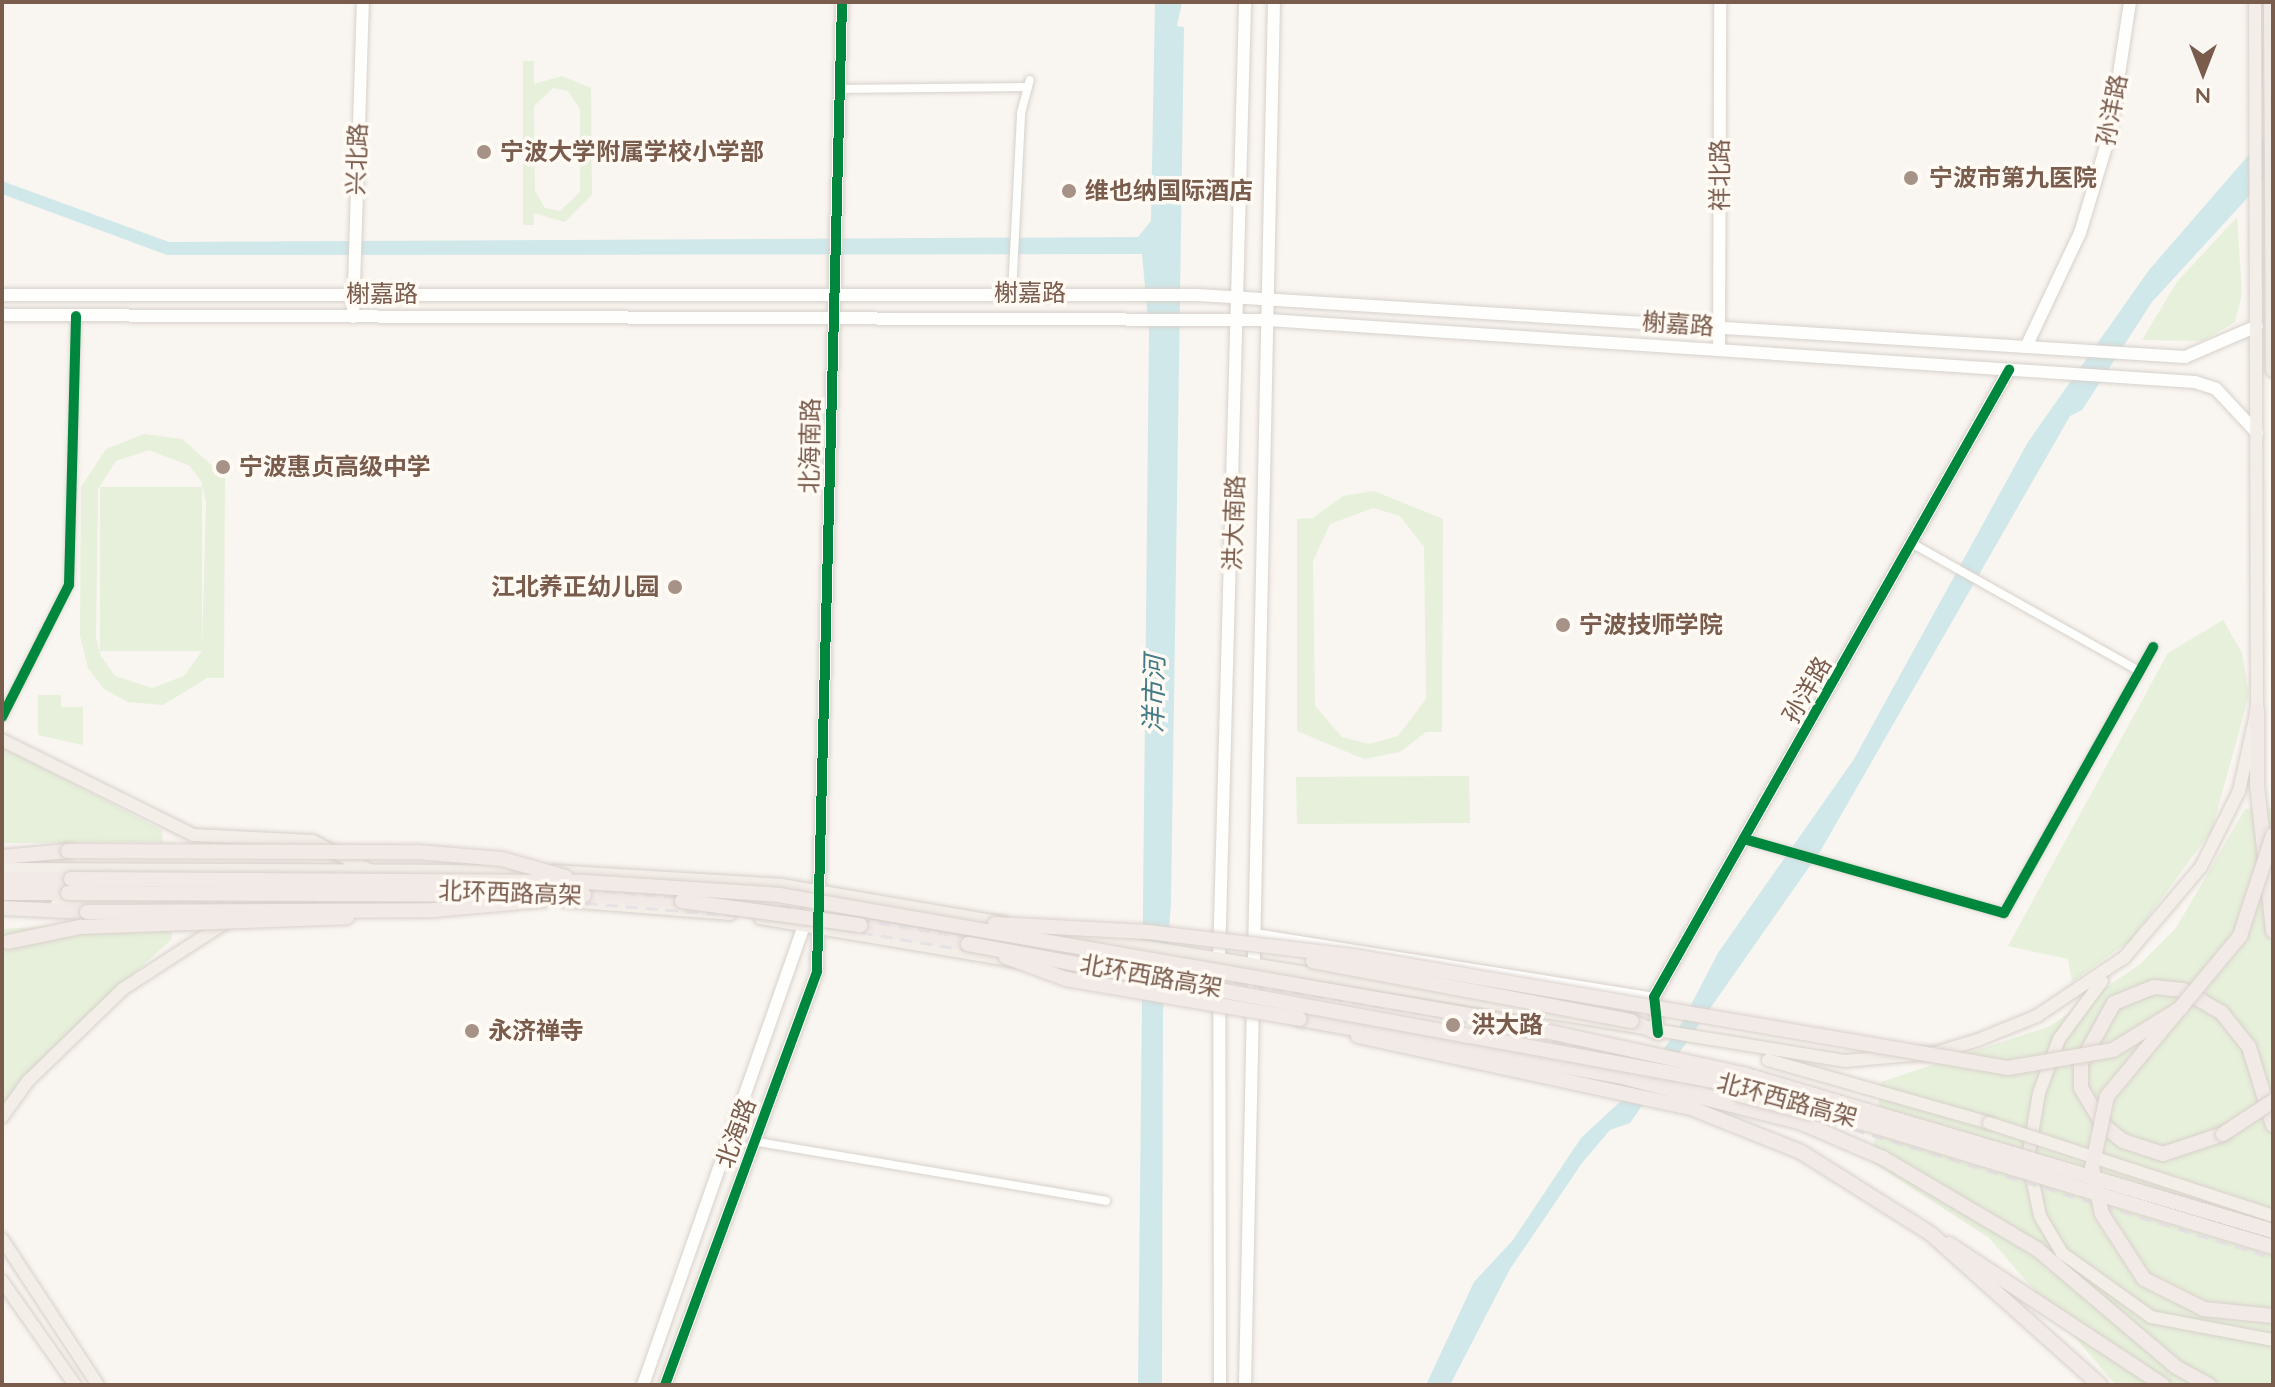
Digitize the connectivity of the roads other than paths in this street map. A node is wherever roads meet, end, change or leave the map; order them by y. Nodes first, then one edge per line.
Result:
1 (363, 2) edge
2 (842, 2) edge
3 (1245, 2) edge
4 (1274, 2) edge
5 (1720, 2) edge
6 (2130, 2) edge
7 (2255, 2) edge
8 (2271, 2) edge
9 (838, 89) junction
10 (834, 286) junction
11 (353, 288) junction
12 (1012, 288) junction
13 (2, 295) edge
14 (1241, 297) junction
15 (1268, 298) junction
16 (2, 315) edge
17 (76, 316) junction
18 (353, 317) junction
19 (833, 317) junction
20 (1241, 319) junction
21 (1268, 320) junction
22 (2257, 326) junction
23 (1719, 327) junction
24 (2026, 347) junction
25 (1719, 348) junction
26 (2009, 370) junction
27 (2273, 370) edge
28 (2257, 433) junction
29 (1913, 544) junction
30 (2153, 647) dead end
31 (2139, 671) junction
32 (2257, 710) junction
33 (2, 717) edge
34 (2, 740) edge
35 (2273, 835) edge
36 (1744, 839) junction
37 (2, 857) edge
38 (2, 869) edge
39 (367, 869) junction
40 (2, 879) edge
41 (584, 889) junction
42 (817, 891) junction
43 (2, 893) edge
44 (265, 902) junction
45 (2, 906) edge
46 (395, 910) junction
47 (939, 923) junction
48 (802, 925) junction
49 (821, 929) junction
50 (2273, 931) edge
51 (1256, 933) junction
52 (2, 943) edge
53 (968, 944) junction
54 (1247, 948) junction
55 (2126, 956) junction
56 (1219, 959) junction
57 (1255, 964) junction
58 (1220, 995) junction
59 (1654, 997) junction
60 (1256, 1001) junction
61 (2181, 1008) junction
62 (1300, 1019) junction
63 (1658, 1033) junction
64 (1719, 1046) junction
65 (2273, 1101) edge
66 (2, 1117) edge
67 (2273, 1125) edge
68 (758, 1142) dead end
69 (1106, 1201) dead end
70 (2273, 1216) edge
71 (2273, 1231) edge
72 (1931, 1234) junction
73 (2, 1239) edge
74 (2273, 1247) edge
75 (2273, 1254) edge
76 (2, 1281) edge
77 (2273, 1316) edge
78 (2273, 1340) edge
79 (75, 1385) edge
80 (98, 1385) edge
81 (643, 1385) edge
82 (665, 1385) edge
83 (1220, 1385) edge
84 (1245, 1385) edge
85 (2100, 1385) edge
86 (2163, 1385) edge
87 (2209, 1385) edge

1 - 11 main road, 兴北路
2 - 9 main road, 北海南路
3 - 14 main road, 洪大南路
4 - 15 main road, 洪大南路
5 - 23 main road, 祥北路
6 - 24 main road, 孙洋路
7 - 22 main road
8 - 27 highway
9 - 10 main road, 北海南路
9 - 12 street
10 - 11 main road, 榭嘉路
10 - 12 main road, 榭嘉路
10 - 19 main road, 北海南路
11 - 13 main road, 榭嘉路
11 - 18 main road, 兴北路
12 - 14 main road, 榭嘉路
14 - 15 main road, 榭嘉路
14 - 20 main road, 洪大南路
15 - 21 main road, 洪大南路
15 - 23 main road, 榭嘉路
16 - 17 main road, 榭嘉路
17 - 18 main road, 榭嘉路
17 - 33 street
18 - 19 main road, 榭嘉路
19 - 20 main road, 榭嘉路
19 - 42 main road, 北海南路
20 - 21 main road, 榭嘉路
20 - 56 main road, 洪大南路
21 - 25 main road, 榭嘉路
21 - 51 main road, 洪大南路
22 - 24 main road, 榭嘉路
22 - 28 main road
23 - 24 main road, 榭嘉路
23 - 25 main road, 祥北路
25 - 26 main road, 榭嘉路
26 - 28 main road, 榭嘉路
26 - 29 main road, 孙洋路
28 - 32 main road
29 - 31 street
29 - 36 main road, 孙洋路
30 - 31 street
31 - 36 street
32 - 50 highway
32 - 55 main road
34 - 39 main road
35 - 61 highway, bridge
36 - 59 main road, 孙洋路
37 - 41 highway, bridge
38 - 39 main road
39 - 42 main road
40 - 41 highway, 北环西路高架, bridge
41 - 43 highway, 北环西路高架, bridge
41 - 46 highway, bridge
41 - 47 highway, 北环西路高架, bridge
41 - 53 highway, 北环西路高架, bridge
42 - 48 main road, 北海路
42 - 49 main road, 北海路
42 - 56 main road
44 - 45 main road
44 - 48 main road
44 - 66 main road
45 - 46 highway, bridge
46 - 52 highway, bridge
47 - 54 highway, bridge
47 - 71 highway, 北环西路高架, bridge
48 - 49 main road
48 - 81 main road, 北海路
49 - 58 main road
49 - 82 main road, 北海路
51 - 57 main road, 洪大南路
51 - 59 street
53 - 62 highway, bridge
53 - 74 highway, 北环西路高架, bridge
54 - 61 highway, bridge
54 - 63 highway, bridge
55 - 64 main road
55 - 78 main road
56 - 57 main road
56 - 58 main road, 洪大南路
57 - 60 main road, 洪大南路
57 - 63 main road
58 - 60 main road
58 - 83 main road, 洪大南路
59 - 63 main road
60 - 75 main road, bridge
60 - 84 main road, 洪大南路
61 - 77 highway, bridge
62 - 72 highway
62 - 87 highway
63 - 64 main road
64 - 70 main road, bridge
65 - 67 highway, bridge
68 - 69 street
72 - 85 highway
72 - 86 highway
73 - 80 main road
76 - 79 main road

